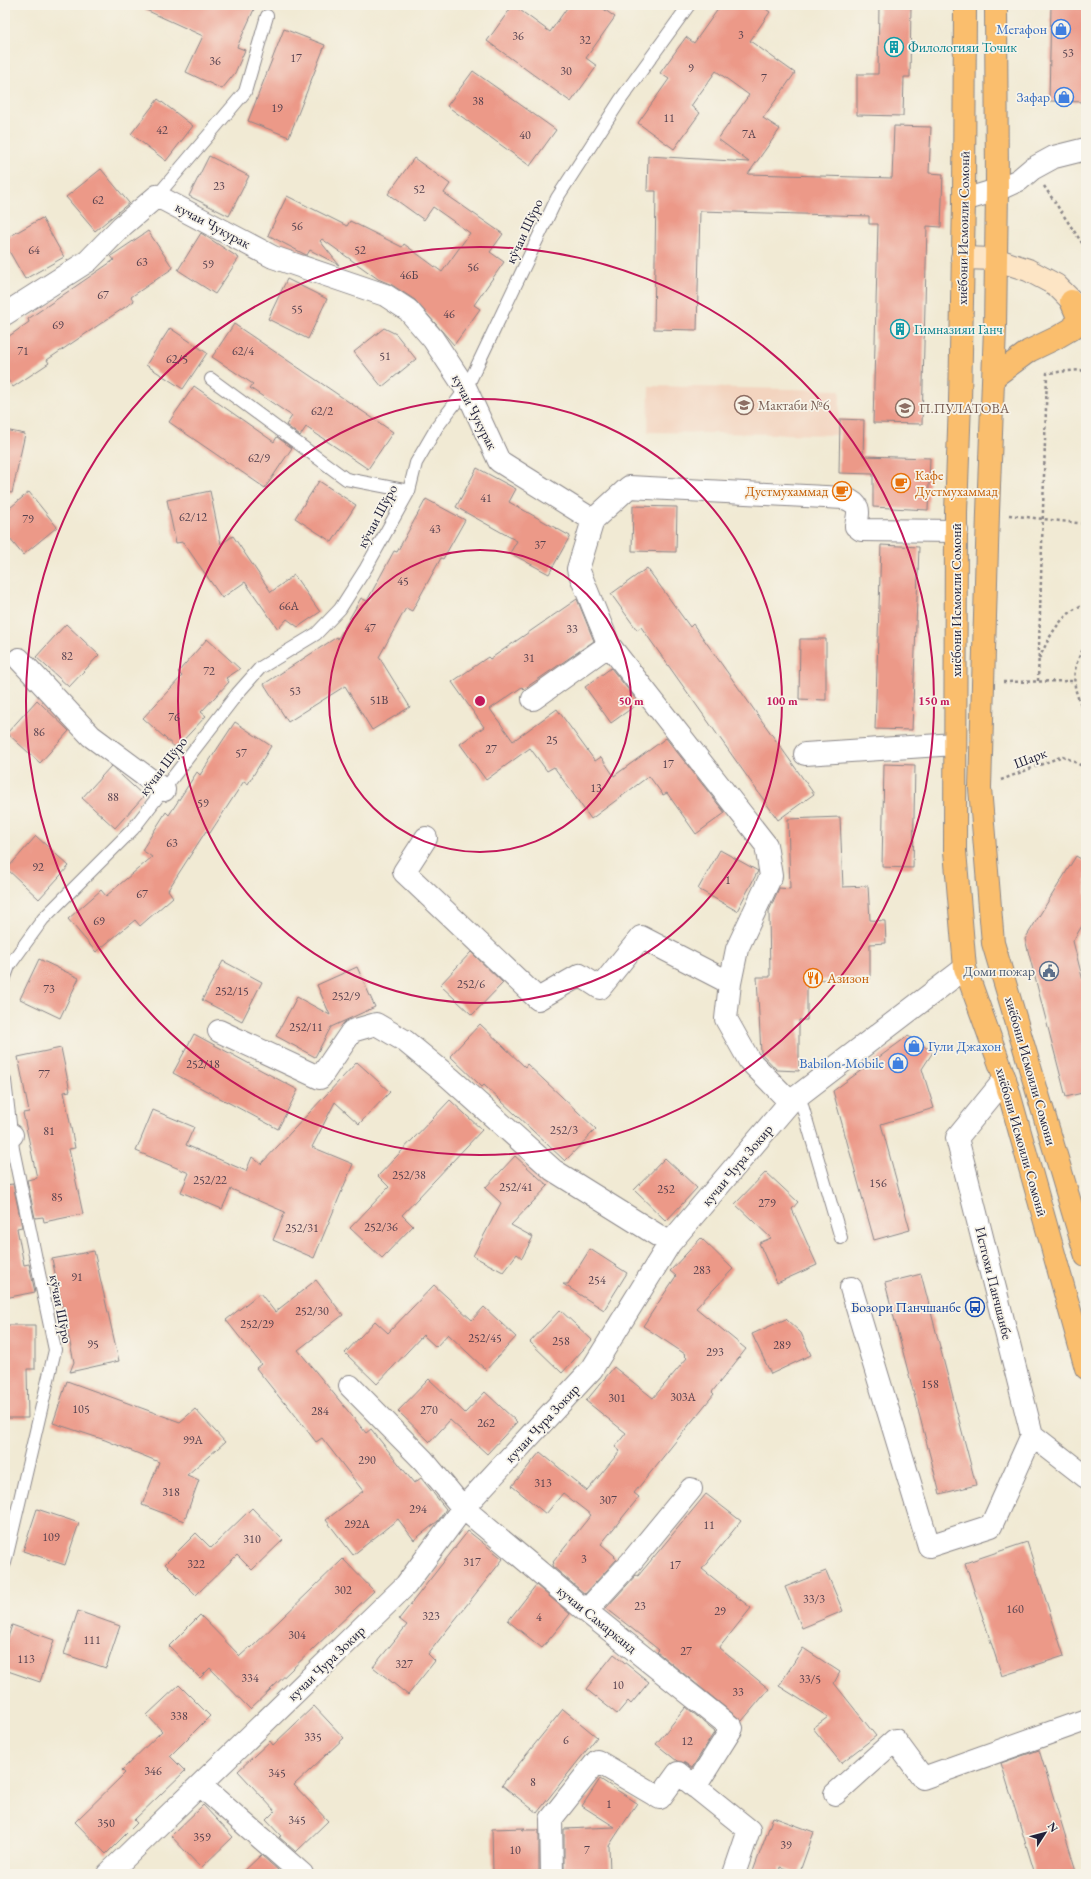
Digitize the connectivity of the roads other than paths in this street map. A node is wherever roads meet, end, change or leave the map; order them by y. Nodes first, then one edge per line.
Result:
1 (689, 5) edge
2 (965, 5) edge
3 (996, 5) edge
4 (267, 16) dead end
5 (1086, 149) edge
6 (997, 190) junction
7 (157, 196) junction
8 (964, 200) junction
9 (962, 258) junction
10 (995, 259) junction
11 (1079, 308) edge
12 (5, 314) edge
13 (994, 377) junction
14 (211, 379) dead end
15 (466, 389) junction
16 (409, 491) junction
17 (593, 520) junction
18 (957, 532) junction
19 (609, 645) junction
20 (19, 659) dead end
21 (533, 699) dead end
22 (955, 744) junction
23 (805, 754) dead end
24 (980, 788) joint
25 (164, 790) junction
26 (426, 838) dead end
27 (966, 968) junction
28 (5, 977) edge
29 (730, 983) junction
30 (219, 1031) dead end
31 (1005, 1079) junction
32 (5, 1081) edge
33 (795, 1099) junction
34 (8, 1135) edge
35 (841, 1238) dead end
36 (670, 1243) junction
37 (1086, 1256) edge
38 (851, 1288) dead end
39 (1086, 1368) edge
40 (350, 1386) dead end
41 (1032, 1435) junction
42 (1086, 1477) edge
43 (691, 1490) dead end
44 (463, 1508) junction
45 (5, 1563) edge
46 (586, 1611) junction
47 (1086, 1720) edge
48 (200, 1785) junction
49 (695, 1787) junction
50 (835, 1794) dead end
51 (108, 1874) edge
52 (302, 1874) edge
53 (552, 1874) edge
54 (734, 1874) edge

1 - 15 lane, кўчаи Шўро
2 - 8 main road, хиёбони Исмоили Сомонӣ
3 - 6 main road, хиёбони Исмоили Сомонӣ
4 - 7 lane
5 - 6 street
6 - 8 street
6 - 10 main road, хиёбони Исмоили Сомонӣ
7 - 12 street
7 - 15 street, кучаи Чукурак
8 - 9 main road, хиёбони Исмоили Сомонӣ
9 - 10 main road
9 - 18 main road, хиёбони Исмоили Сомонӣ
10 - 11 main road
10 - 13 main road, хиёбони Исмоили Сомонӣ
11 - 13 main road
13 - 24 main road, хиёбони Исмоили Сомонӣ
14 - 16 lane
15 - 16 lane, кўчаи Шўро
15 - 17 street, кучаи Чукурак
16 - 25 lane, кўчаи Шўро
17 - 18 street
17 - 19 street
18 - 22 main road, хиёбони Исмоили Сомонӣ
19 - 21 street
19 - 29 street
20 - 25 street
22 - 23 street
22 - 27 main road, хиёбони Исмоили Сомонӣ
24 - 37 main road, хиёбони Исмоили Сомони
25 - 28 lane, кўчаи Шўро
26 - 29 street
27 - 31 main road, хиёбони Исмоили Сомонӣ
27 - 33 street, кучаи Чура Зокир
29 - 33 street
30 - 36 street
31 - 39 main road, хиёбони Исмоили Сомонӣ
31 - 41 street, Истгохи Панчшанбе
32 - 34 lane, кўчаи Шўро
33 - 35 lane
33 - 36 street, кучаи Чура Зокир
34 - 45 lane, кўчаи Шўро
36 - 44 street, кучаи Чура Зокир
38 - 41 street
40 - 44 street, кучаи Самарканд
41 - 42 street
43 - 46 street
44 - 46 street, кучаи Самарканд
44 - 48 street, кучаи Чура Зокир
46 - 49 street, кучаи Самарканд
47 - 50 street
48 - 51 street, кучаи Чура Зокир
48 - 52 street
49 - 53 street
49 - 54 street

